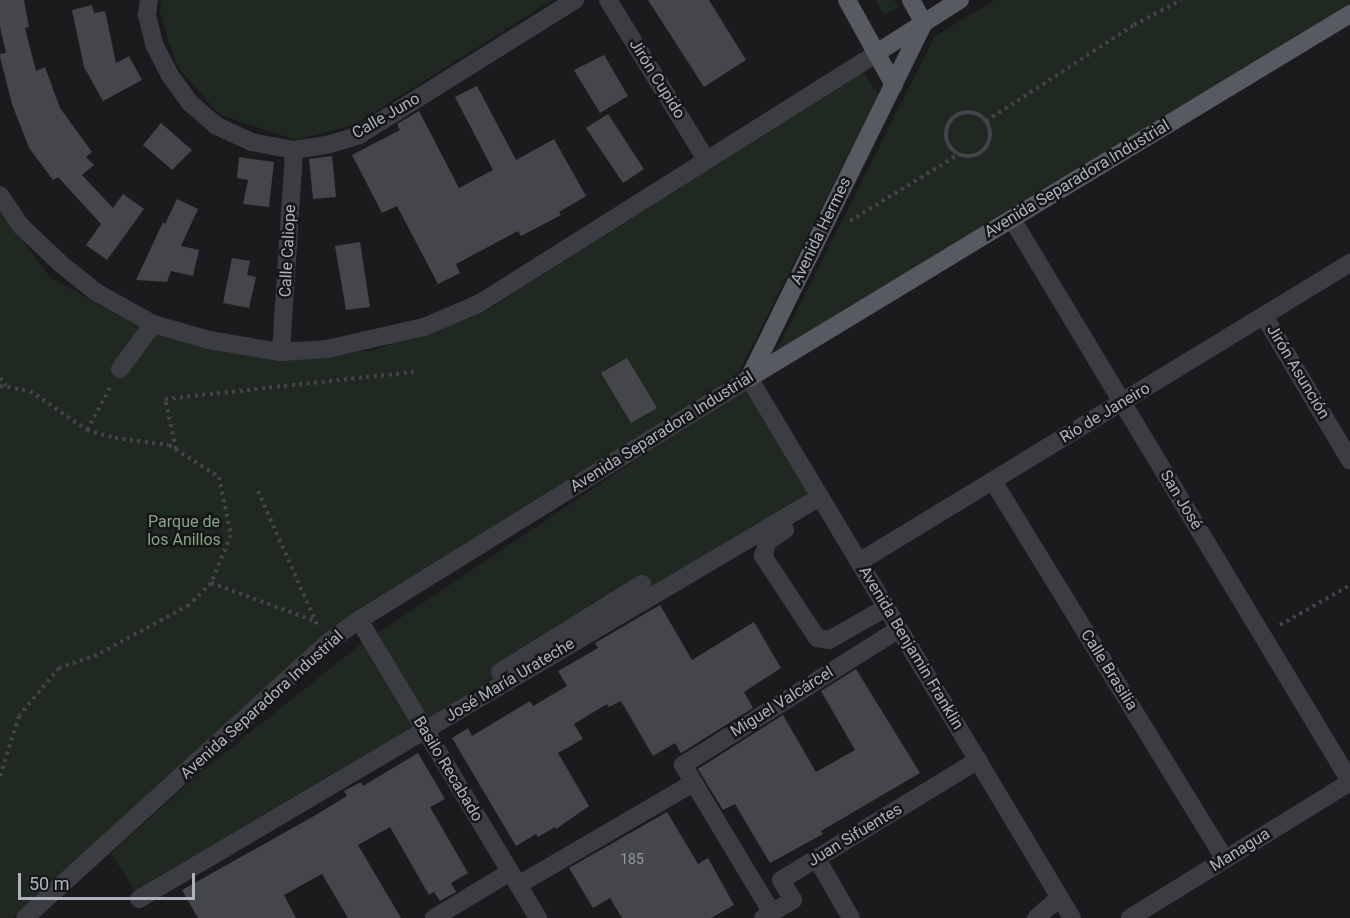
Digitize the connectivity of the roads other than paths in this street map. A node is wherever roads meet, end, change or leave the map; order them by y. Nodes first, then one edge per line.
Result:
1 (149, 0) edge
2 (575, 0) edge
3 (608, 0) edge
4 (847, 0) edge
5 (911, 0) edge
6 (960, 0) edge
7 (1350, 14) edge
8 (924, 23) junction
9 (878, 52) junction
10 (894, 85) junction
11 (294, 150) junction
12 (706, 159) junction
13 (0, 195) edge
14 (1012, 219) junction
15 (1350, 263) edge
16 (1263, 316) junction
17 (153, 324) junction
18 (281, 352) junction
19 (120, 369) road end
20 (748, 378) junction
21 (1122, 402) junction
22 (1350, 460) edge
23 (993, 481) junction
24 (822, 501) junction
25 (859, 562) junction
26 (642, 584) dead end
27 (887, 608) junction
28 (359, 620) junction
29 (899, 629) junction
30 (422, 727) junction
31 (978, 760) junction
32 (1350, 781) edge
33 (693, 783) junction
34 (817, 859) junction
35 (1225, 859) junction
36 (514, 879) junction
37 (139, 900) dead end
38 (1065, 911) edge
39 (767, 915) edge
40 (25, 918) edge
41 (434, 918) edge
42 (538, 918) edge
43 (851, 918) edge
44 (1036, 918) edge
45 (1131, 918) edge

1 - 11 street, Calle Juno
2 - 11 street, Calle Juno
3 - 12 street, Jirón Cupido
4 - 9 main road
5 - 8 main road
6 - 8 main road
7 - 14 main road, Avenida Separadora Industrial
8 - 9 main road
8 - 10 main road, Avenida Hermes
9 - 10 main road
9 - 12 street
10 - 20 main road, Avenida Hermes
11 - 18 street, Calle Caliope
12 - 18 street
13 - 17 street
14 - 20 main road, Avenida Separadora Industrial
14 - 21 street, San José
15 - 16 street, Río de Janeiro
16 - 21 street, Río de Janeiro
16 - 22 street, Jirón Asunción
17 - 18 street
17 - 19 street
20 - 24 street, Avenida Benjamin Franklin
20 - 28 street, Avenida Separadora Industrial
21 - 23 street, Río de Janeiro
21 - 32 street, San José
23 - 25 street, Río de Janeiro
23 - 35 street, Calle Brasilia
24 - 25 street, Avenida Benjamin Franklin
24 - 27 street
24 - 30 street, José María Urateche
25 - 27 street, Avenida Benjamin Franklin
26 - 30 street
27 - 29 street, Avenida Benjamin Franklin
28 - 30 street, Basilo Recabado
28 - 40 street, Avenida Separadora Industrial
29 - 31 street, Avenida Benjamin Franklin
29 - 33 street, Miguel Valcárcel
30 - 36 street, Basilo Recabado
30 - 37 street, José María Urateche
31 - 34 street, Juan Sifuentes
31 - 38 street, Avenida Benjamin Franklin
32 - 35 street, Managua
33 - 36 street
33 - 39 street, Miguel Valcárcel
34 - 39 street, Juan Sifuentes
34 - 43 street
35 - 45 street, Managua
36 - 41 street
36 - 42 street, Basilo Recabado
38 - 44 street

